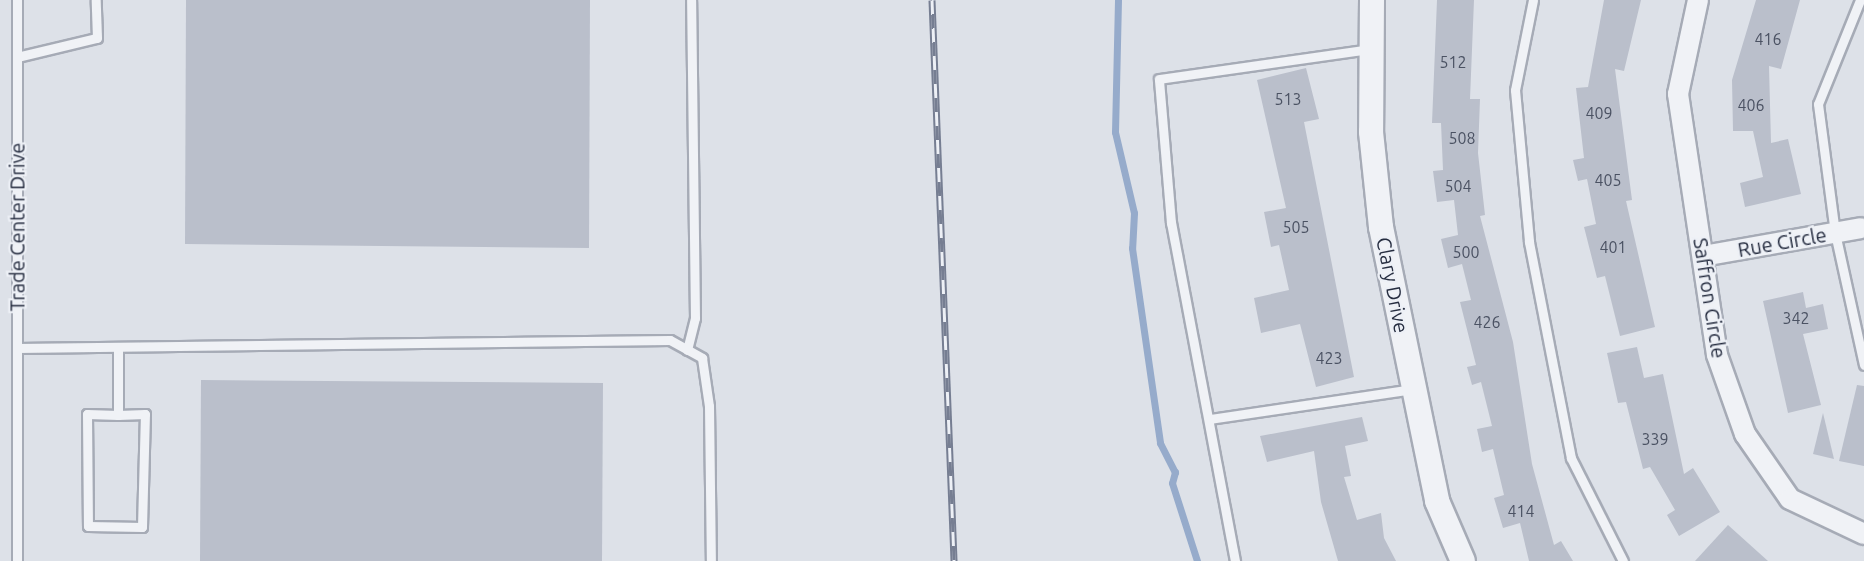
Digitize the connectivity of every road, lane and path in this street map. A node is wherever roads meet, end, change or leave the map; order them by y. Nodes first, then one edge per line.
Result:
1 (17, 0) edge
2 (96, 0) edge
3 (691, 0) edge
4 (1372, 0) edge
5 (1533, 0) edge
6 (1698, 0) edge
7 (1860, 0) edge
8 (1375, 48) junction
9 (17, 57) junction
10 (1861, 228) dead end
11 (1835, 233) junction
12 (1703, 256) junction
13 (17, 348) junction
14 (118, 348) junction
15 (687, 350) junction
16 (1864, 365) edge
17 (1412, 388) junction
18 (118, 415) junction
19 (1210, 419) junction
20 (1864, 534) edge
21 (17, 561) edge
22 (711, 561) edge
23 (1235, 561) edge
24 (1463, 561) edge
25 (1623, 561) edge

1 - 9 lane, Trade Center Drive
2 - 9 lane
3 - 15 lane
4 - 8 street, Clary Drive
5 - 25 lane
6 - 12 street, Saffron Circle
7 - 11 lane
8 - 17 street, Clary Drive
8 - 19 lane
9 - 13 lane, Trade Center Drive
10 - 11 street, Rue Circle
11 - 12 street, Rue Circle
11 - 16 lane
12 - 20 street, Saffron Circle
13 - 14 lane
13 - 21 lane, Trade Center Drive
14 - 15 lane
14 - 18 lane
15 - 22 lane
17 - 19 lane
17 - 24 street, Clary Drive
18 - 18 lane
19 - 23 lane

